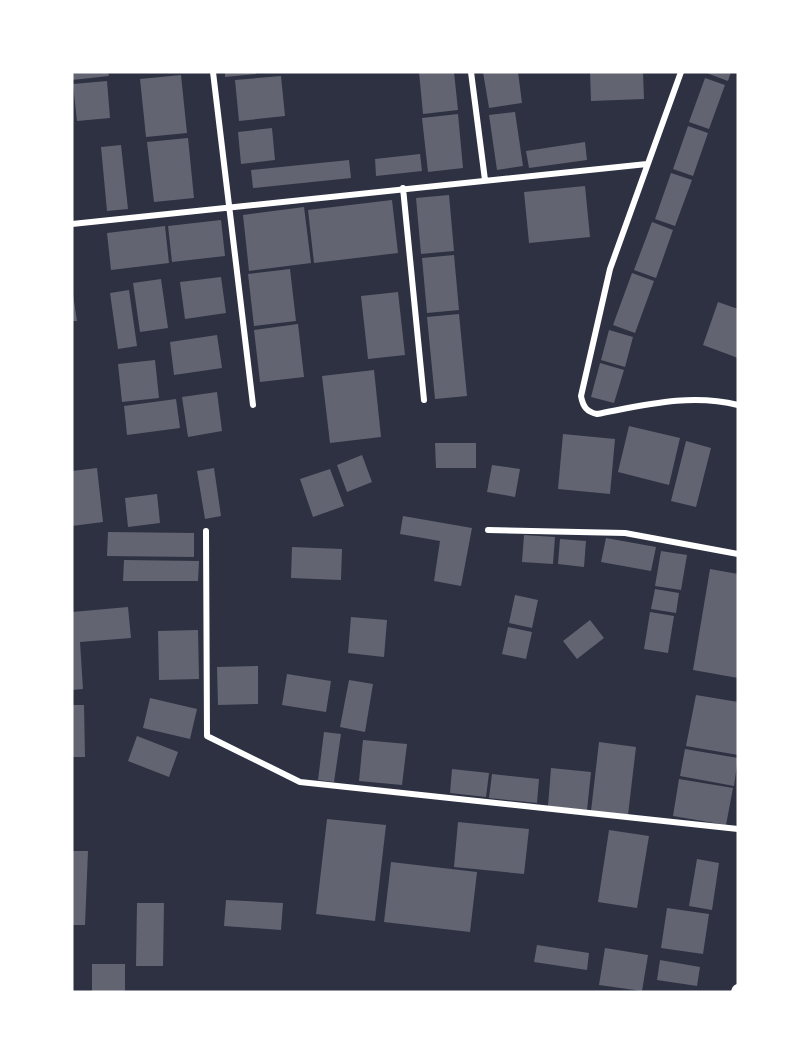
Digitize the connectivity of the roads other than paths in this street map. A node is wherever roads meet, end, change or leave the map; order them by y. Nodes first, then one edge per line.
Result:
1 (213, 72) edge
2 (471, 72) edge
3 (681, 72) edge
4 (647, 164) junction
5 (485, 180) junction
6 (404, 188) junction
7 (228, 206) junction
8 (72, 224) edge
9 (424, 400) dead end
10 (253, 405) dead end
11 (738, 405) edge
12 (488, 530) dead end
13 (206, 531) dead end
14 (738, 554) edge
15 (738, 829) edge

1 - 7 street
2 - 5 street
3 - 4 street
4 - 5 street
4 - 11 street
5 - 6 street
6 - 7 street
6 - 9 street
7 - 8 street
7 - 10 street
12 - 14 street
13 - 15 street

